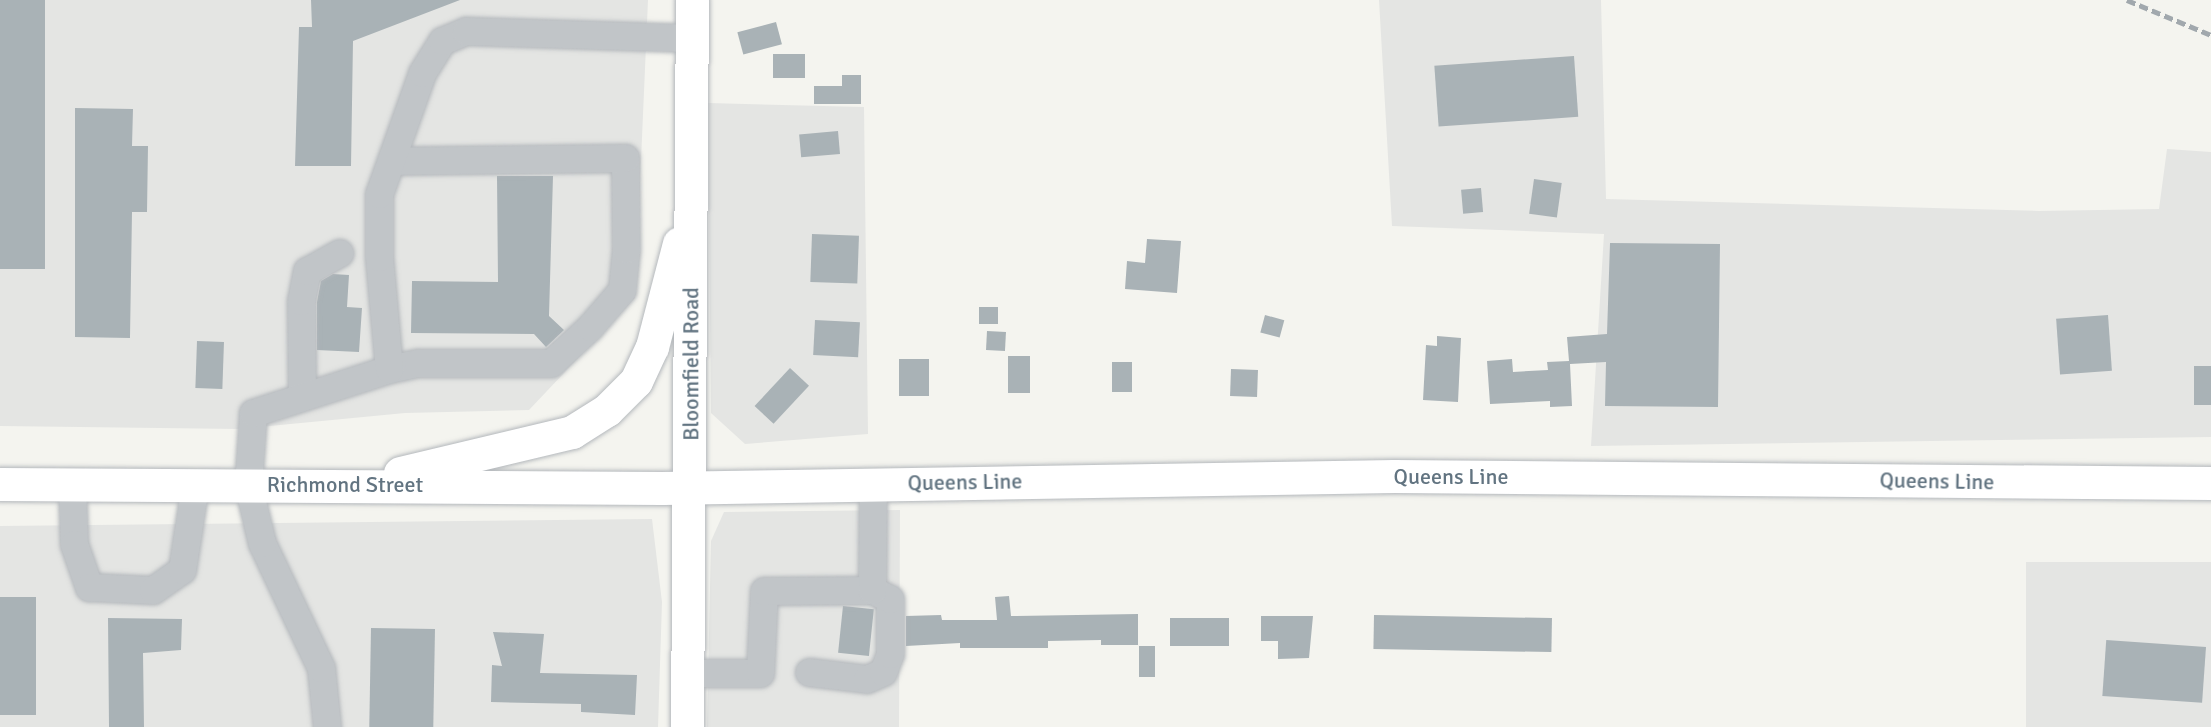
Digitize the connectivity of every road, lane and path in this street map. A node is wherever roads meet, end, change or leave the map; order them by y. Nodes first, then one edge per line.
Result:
1 (692, 0) edge
2 (692, 38) junction
3 (391, 161) junction
4 (692, 191) junction
5 (339, 253) dead end
6 (388, 369) junction
7 (302, 396) junction
8 (2211, 483) edge
9 (0, 484) edge
10 (72, 484) junction
11 (195, 484) junction
12 (873, 484) junction
13 (248, 485) junction
14 (350, 485) junction
15 (691, 486) junction
16 (872, 590) junction
17 (688, 672) junction
18 (809, 672) dead end
19 (327, 727) edge
20 (687, 727) edge

1 - 2 main road, Bloomfield Road
2 - 3 lane
2 - 4 main road, Bloomfield Road
3 - 6 lane
3 - 6 lane
4 - 14 main road
4 - 15 main road, Bloomfield Road
5 - 7 lane
6 - 7 lane
7 - 13 lane
8 - 12 main road, Queens Line
9 - 10 main road, Richmond Street
10 - 11 main road, Richmond Street
10 - 11 lane
11 - 13 main road, Richmond Street
12 - 15 main road, Queens Line
12 - 16 lane
13 - 14 main road, Richmond Street
13 - 19 lane
14 - 15 main road, Richmond Street
15 - 17 main road, Bloomfield Road
16 - 17 lane
16 - 18 lane
17 - 20 main road, Bloomfield Road

